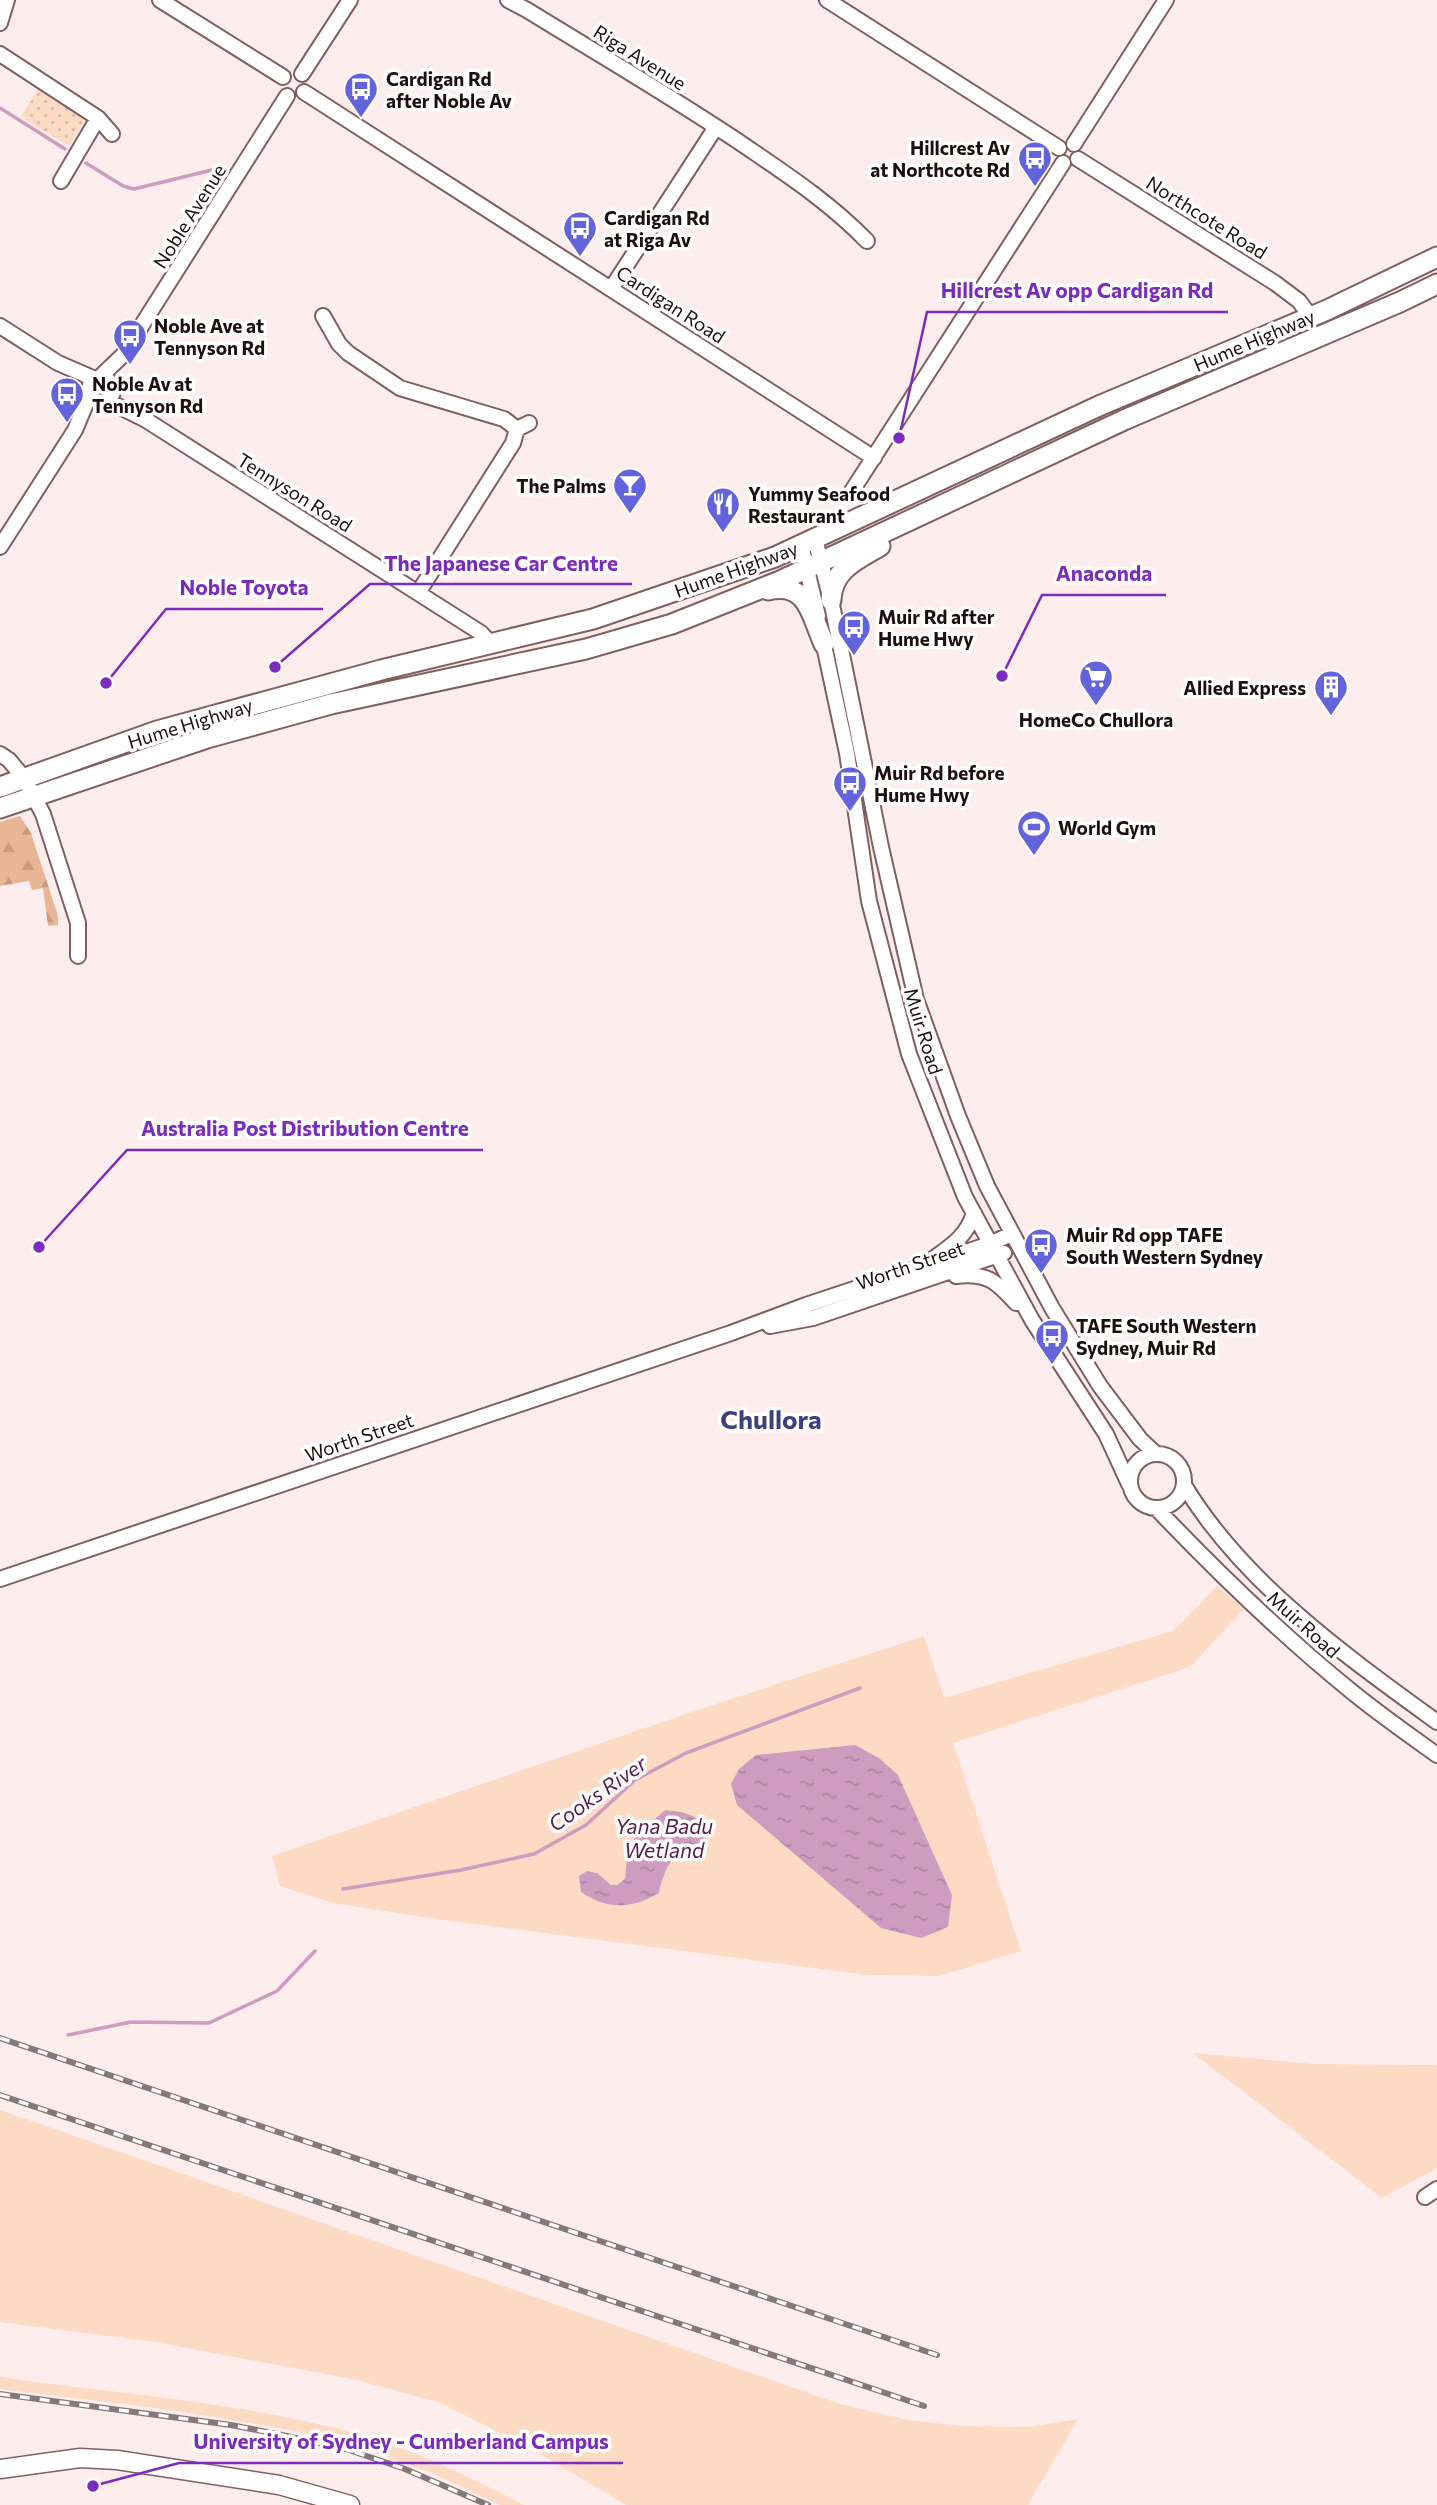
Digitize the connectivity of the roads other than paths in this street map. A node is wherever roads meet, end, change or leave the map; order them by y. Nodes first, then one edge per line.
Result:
1 (7, 0) edge
2 (160, 0) edge
3 (350, 0) edge
4 (508, 0) edge
5 (827, 0) edge
6 (1166, 0) edge
7 (0, 23) edge
8 (0, 54) edge
9 (302, 74) junction
10 (283, 78) junction
11 (304, 92) junction
12 (287, 96) junction
13 (99, 118) junction
14 (716, 127) junction
15 (112, 134) dead end
16 (1066, 146) junction
17 (1070, 161) junction
18 (61, 181) dead end
19 (867, 241) dead end
20 (1437, 257) edge
21 (1437, 284) edge
22 (611, 289) junction
23 (323, 316) dead end
24 (1310, 316) junction
25 (0, 326) edge
26 (123, 355) junction
27 (93, 385) junction
28 (110, 394) junction
29 (75, 430) junction
30 (874, 458) junction
31 (850, 494) dead end
32 (942, 505) junction
33 (808, 542) junction
34 (0, 547) edge
35 (815, 565) junction
36 (418, 593) junction
37 (742, 597) junction
38 (831, 600) junction
39 (491, 644) junction
40 (824, 644) junction
41 (0, 754) edge
42 (24, 778) junction
43 (0, 787) edge
44 (35, 796) junction
45 (0, 808) edge
46 (78, 956) dead end
47 (974, 1213) junction
48 (1014, 1241) junction
49 (994, 1250) junction
50 (925, 1274) junction
51 (1032, 1320) junction
52 (1156, 1454) junction
53 (1129, 1484) junction
54 (1184, 1485) junction
55 (1157, 1509) junction
56 (0, 1579) edge
57 (1437, 1722) edge
58 (1437, 1755) edge
59 (0, 2469) edge
60 (350, 2505) edge

1 - 7 street
2 - 10 street
3 - 9 street
4 - 14 street, Riga Avenue
5 - 16 street
6 - 16 street
8 - 13 street
9 - 10 street
9 - 11 street
10 - 12 street
11 - 12 street
11 - 22 street, Cardigan Road
12 - 26 street, Noble Avenue
13 - 15 street
13 - 18 street
14 - 19 street, Riga Avenue
14 - 22 street
16 - 17 street
17 - 24 street, Northcote Road
17 - 30 street
20 - 24 highway, Hume Highway
21 - 32 highway, Hume Highway
22 - 30 street, Cardigan Road
23 - 36 street
24 - 33 highway, Hume Highway
25 - 27 street
26 - 27 street, Noble Avenue
26 - 28 street, Noble Avenue
27 - 28 street
27 - 28 street
27 - 29 street, Noble Avenue
28 - 29 street, Noble Avenue
28 - 36 street, Tennyson Road
29 - 34 street, Noble Avenue
30 - 31 street
32 - 35 highway, Hume Highway
32 - 38 highway
33 - 35 street, Muir Road
33 - 39 highway, Hume Highway
35 - 37 highway, Hume Highway
35 - 38 street, Muir Road
35 - 40 street, Muir Road
36 - 39 street, Tennyson Road
37 - 40 highway
37 - 44 highway, Hume Highway
38 - 48 street, Muir Road
39 - 42 highway, Hume Highway
40 - 47 street, Muir Road
41 - 42 street
42 - 43 highway, Hume Highway
42 - 44 street
44 - 45 highway, Hume Highway
44 - 46 street
47 - 49 street, Muir Road
47 - 50 street
48 - 49 street, Worth Street
48 - 52 street, Muir Road
49 - 50 street, Worth Street
49 - 51 street, Muir Road
50 - 51 street
50 - 56 street, Worth Street
51 - 53 street, Muir Road
52 - 53 street
52 - 54 street
53 - 55 street
54 - 55 street
54 - 57 street, Muir Road
55 - 58 street, Muir Road
59 - 60 main road

